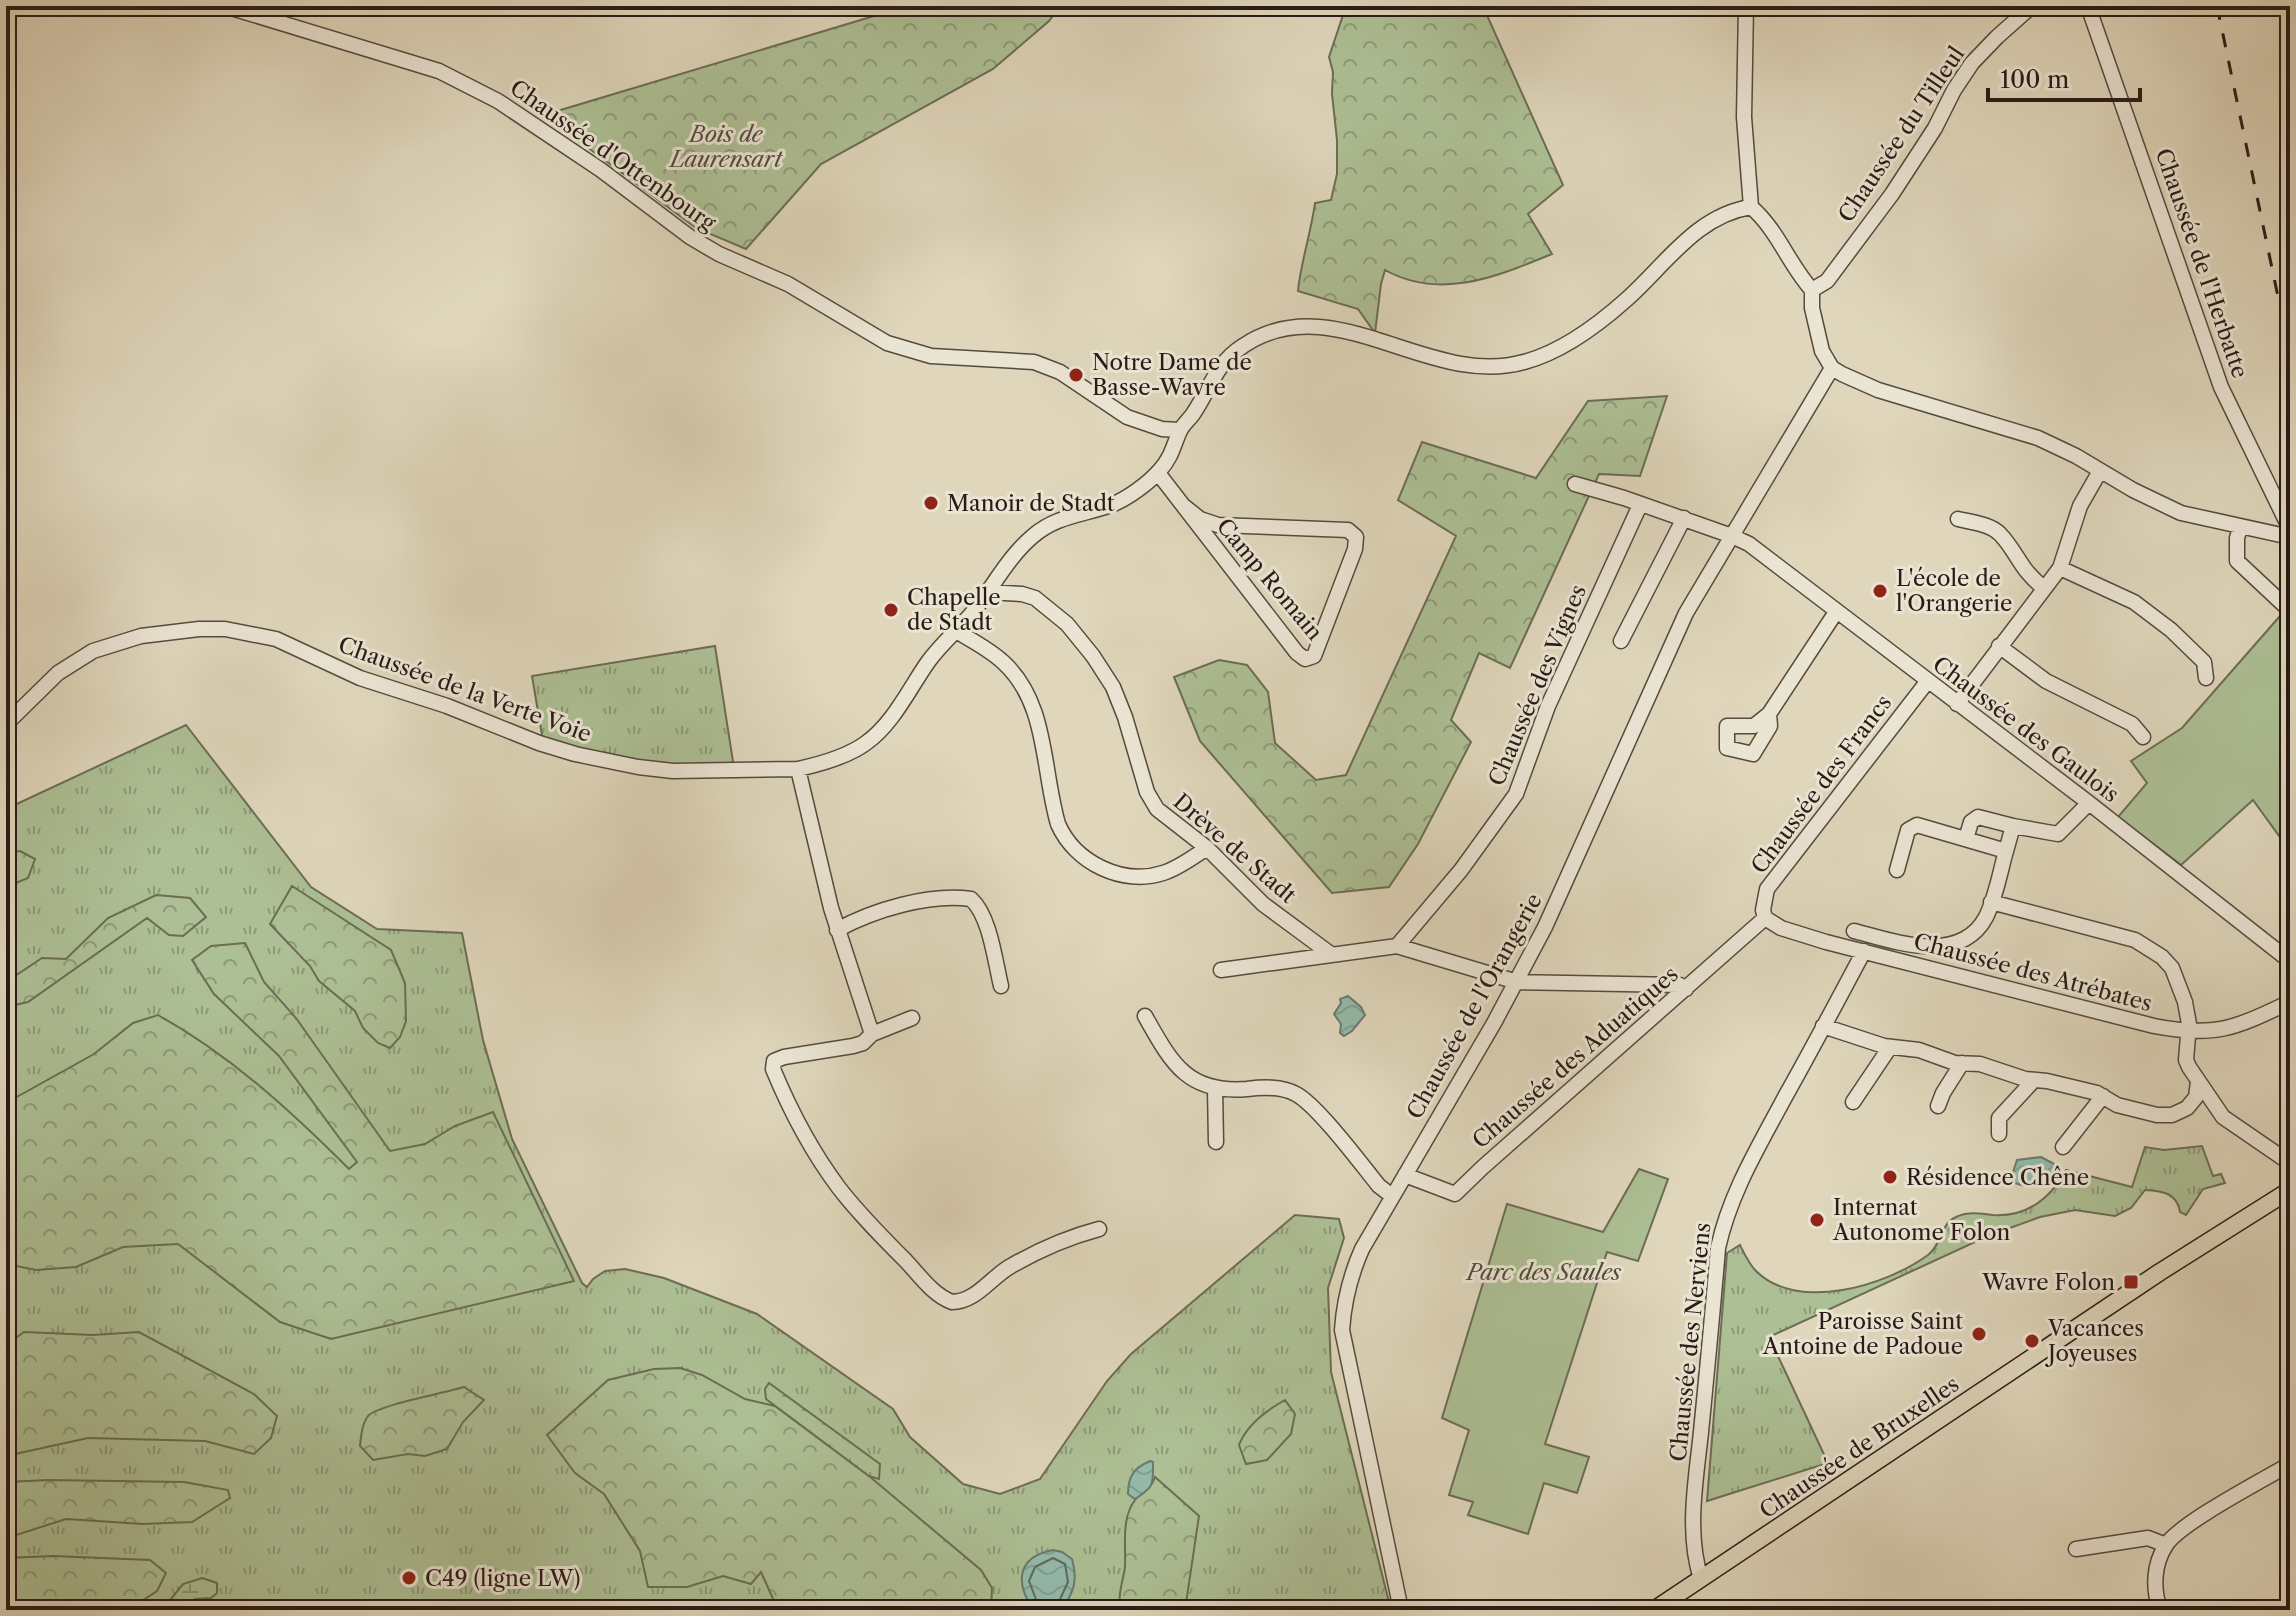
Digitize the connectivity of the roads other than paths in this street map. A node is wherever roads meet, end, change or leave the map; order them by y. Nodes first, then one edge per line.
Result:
1 (225, 6) edge
2 (1746, 6) edge
3 (2032, 6) edge
4 (2088, 6) edge
5 (1751, 207) junction
6 (1812, 290) junction
7 (1832, 368) junction
8 (1179, 430) junction
9 (2100, 471) junction
10 (1158, 473) junction
11 (1575, 484) dead end
12 (1640, 505) junction
13 (1185, 507) junction
14 (1684, 518) junction
15 (1958, 519) dead end
16 (2240, 528) junction
17 (2290, 529) edge
18 (1732, 536) junction
19 (2290, 537) edge
20 (2060, 568) junction
21 (2044, 588) junction
22 (987, 592) junction
23 (2284, 605) dead end
24 (1836, 612) junction
25 (956, 631) junction
26 (1621, 641) dead end
27 (1999, 646) junction
28 (2206, 678) dead end
29 (1927, 682) junction
30 (1957, 704) junction
31 (1769, 714) dead end
32 (6, 724) edge
33 (2143, 737) dead end
34 (798, 769) junction
35 (2089, 803) junction
36 (2013, 826) junction
37 (1966, 839) junction
38 (1207, 848) junction
39 (2006, 851) junction
40 (1897, 870) dead end
41 (1991, 902) junction
42 (1765, 918) junction
43 (837, 930) junction
44 (1854, 931) dead end
45 (1881, 938) junction
46 (1903, 943) junction
47 (1397, 946) junction
48 (1870, 953) junction
49 (1332, 955) junction
50 (1899, 960) junction
51 (2290, 961) edge
52 (1221, 970) dead end
53 (1517, 982) junction
54 (1001, 986) dead end
55 (1686, 989) junction
56 (2290, 1002) edge
57 (1145, 1016) dead end
58 (912, 1018) dead end
59 (1823, 1026) junction
60 (2188, 1032) junction
61 (872, 1034) junction
62 (1890, 1047) junction
63 (1962, 1063) junction
64 (2034, 1080) junction
65 (2198, 1081) junction
66 (1215, 1088) junction
67 (2103, 1096) junction
68 (1853, 1102) dead end
69 (1938, 1106) dead end
70 (1999, 1134) dead end
71 (1216, 1142) dead end
72 (2063, 1147) dead end
73 (2290, 1163) edge
74 (1405, 1175) junction
75 (2290, 1190) edge
76 (1392, 1196) junction
77 (1099, 1229) dead end
78 (2290, 1464) edge
79 (2166, 1545) junction
80 (2076, 1549) dead end
81 (1701, 1579) junction
82 (1401, 1610) edge
83 (1654, 1610) edge
84 (2160, 1610) edge

1 - 8 street, Chaussée d'Ottenbourg
2 - 5 street
3 - 6 street, Chaussée du Tilleul
4 - 17 street, Chaussée de l'Herbatte
5 - 6 street
5 - 8 street
6 - 7 street
7 - 9 street
7 - 18 street, Chaussée de l'Orangerie
8 - 10 street, Chaussée de la Verte Voie
9 - 16 street
9 - 20 street
10 - 13 street, Camp Romain
10 - 22 street, Chaussée de la Verte Voie
11 - 12 street, Chaussée des Gaulois
12 - 14 street, Chaussée des Gaulois
12 - 47 street, Chaussée des Vignes
13 - 13 street, Camp Romain
14 - 18 street, Chaussée des Gaulois
14 - 26 street
15 - 21 street
16 - 19 street
16 - 23 street
18 - 24 street, Chaussée des Gaulois
18 - 53 street, Chaussée de l'Orangerie
20 - 21 street
20 - 28 street
21 - 27 street
22 - 25 street, Chaussée de la Verte Voie
22 - 38 street, Drève de Stadt
24 - 29 street, Chaussée des Gaulois
24 - 31 street
25 - 34 street, Chaussée de la Verte Voie
25 - 38 street
27 - 30 street
27 - 33 street
29 - 30 street, Chaussée des Gaulois
29 - 42 street, Chaussée des Francs
30 - 35 street, Chaussée des Gaulois
32 - 34 street, Chaussée de la Verte Voie
34 - 43 street
35 - 36 street
35 - 51 street, Chaussée des Gaulois
36 - 37 street
36 - 39 street
37 - 39 street
37 - 40 street
38 - 49 street, Drève de Stadt
39 - 41 street
41 - 46 street
41 - 60 street
42 - 48 street, Chaussée des Atrébates
42 - 55 street, Chaussée des Aduatiques
43 - 54 street
43 - 61 street
44 - 45 street
45 - 46 street
45 - 48 street, Chaussée des Nerviens
46 - 50 street
47 - 49 street
47 - 53 street
48 - 50 street, Chaussée des Atrébates
48 - 59 street, Chaussée des Nerviens
49 - 52 street
50 - 60 street, Chaussée des Atrébates
53 - 55 street
53 - 74 street, Chaussée de l'Orangerie
55 - 74 street, Chaussée des Aduatiques
56 - 60 street, Chaussée des Atrébates
57 - 66 street
58 - 61 street
59 - 62 street
59 - 81 street, Chaussée des Nerviens
60 - 65 street
61 - 77 street
62 - 63 street
62 - 68 street
63 - 64 street
63 - 69 street
64 - 67 street
64 - 70 street
65 - 67 street
65 - 73 street
66 - 71 street
66 - 76 street
67 - 72 street
74 - 76 street, Chaussée de l'Orangerie
75 - 81 main road, Chaussée de Bruxelles
76 - 82 street, Chaussée de l'Orangerie
78 - 79 street
79 - 80 street
79 - 84 street
81 - 83 main road, Chaussée de Bruxelles

